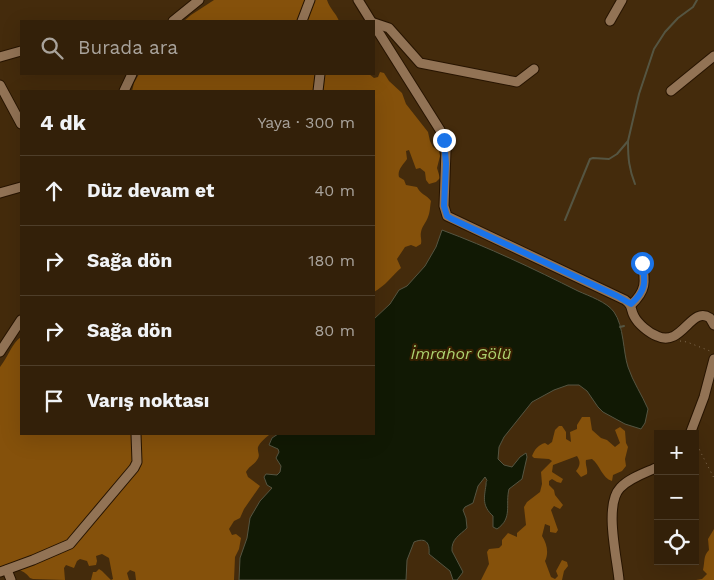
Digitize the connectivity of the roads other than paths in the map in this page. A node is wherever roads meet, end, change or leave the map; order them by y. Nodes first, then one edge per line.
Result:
1 (199, 0) edge
2 (310, 0) edge
3 (358, 0) edge
4 (622, 0) edge
5 (174, 20) edge
6 (302, 20) edge
7 (371, 20) edge
8 (610, 21) dead end
9 (375, 24) edge
10 (375, 26) edge
11 (20, 51) edge
12 (714, 56) edge
13 (0, 57) edge
14 (534, 69) dead end
15 (132, 75) edge
16 (320, 75) edge
17 (0, 85) edge
18 (124, 90) edge
19 (318, 90) edge
20 (671, 91) dead end
21 (20, 122) edge
22 (20, 187) edge
23 (0, 193) edge
24 (642, 263) dead end
25 (631, 304) junction
26 (20, 322) edge
27 (714, 325) edge
28 (0, 352) edge
29 (714, 359) edge
30 (692, 430) edge
31 (136, 435) edge
32 (654, 469) edge
33 (3, 571) edge
34 (11, 580) edge
35 (619, 580) edge

1 - 5 street
2 - 6 street
3 - 7 street
4 - 8 street
9 - 14 street
10 - 25 street
11 - 13 street
12 - 20 street
15 - 18 street
16 - 19 street
17 - 21 street
22 - 23 street
24 - 25 street
25 - 27 street
26 - 28 street
29 - 30 street
31 - 33 street
32 - 35 street
33 - 34 street

